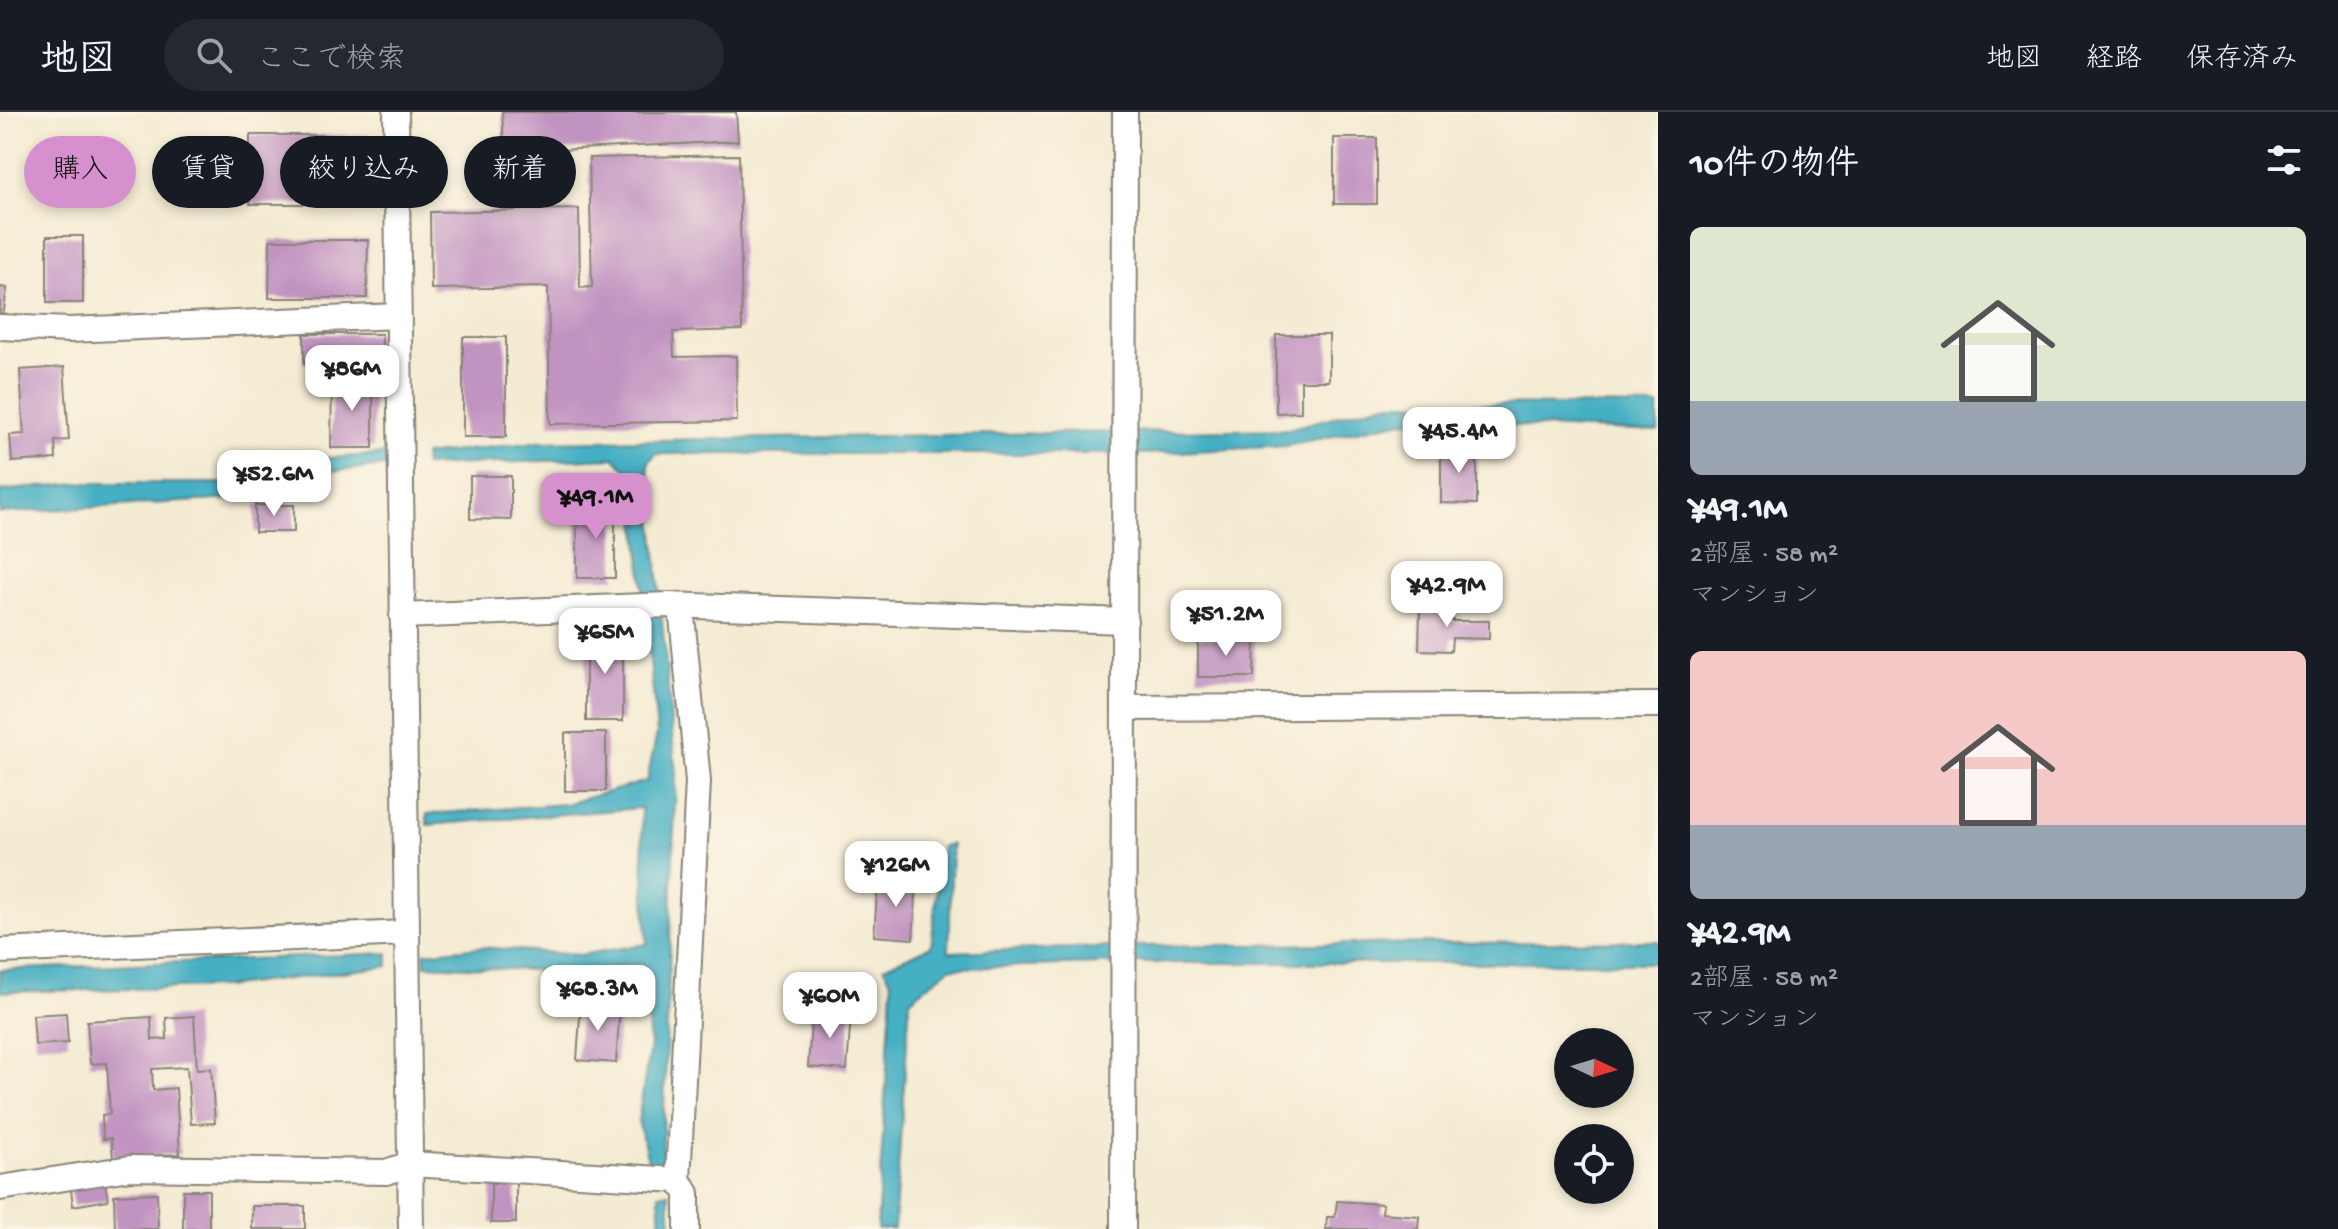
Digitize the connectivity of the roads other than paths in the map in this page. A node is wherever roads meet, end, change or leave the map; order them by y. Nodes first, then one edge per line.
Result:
1 (396, 112) edge
2 (1125, 112) edge
3 (398, 316) junction
4 (0, 327) edge
5 (675, 606) junction
6 (402, 616) junction
7 (1125, 621) junction
8 (1658, 705) edge
9 (1125, 708) junction
10 (406, 933) junction
11 (0, 951) edge
12 (410, 1164) junction
13 (678, 1180) junction
14 (0, 1188) edge
15 (411, 1229) edge
16 (687, 1229) edge
17 (1123, 1229) edge

1 - 3 street
2 - 7 street
3 - 4 street
3 - 6 street
5 - 6 street
5 - 7 street
5 - 13 street
6 - 10 street
7 - 9 street
8 - 9 street
9 - 17 street
10 - 11 street
10 - 12 street
12 - 13 street
12 - 14 street
12 - 15 street
13 - 16 street

